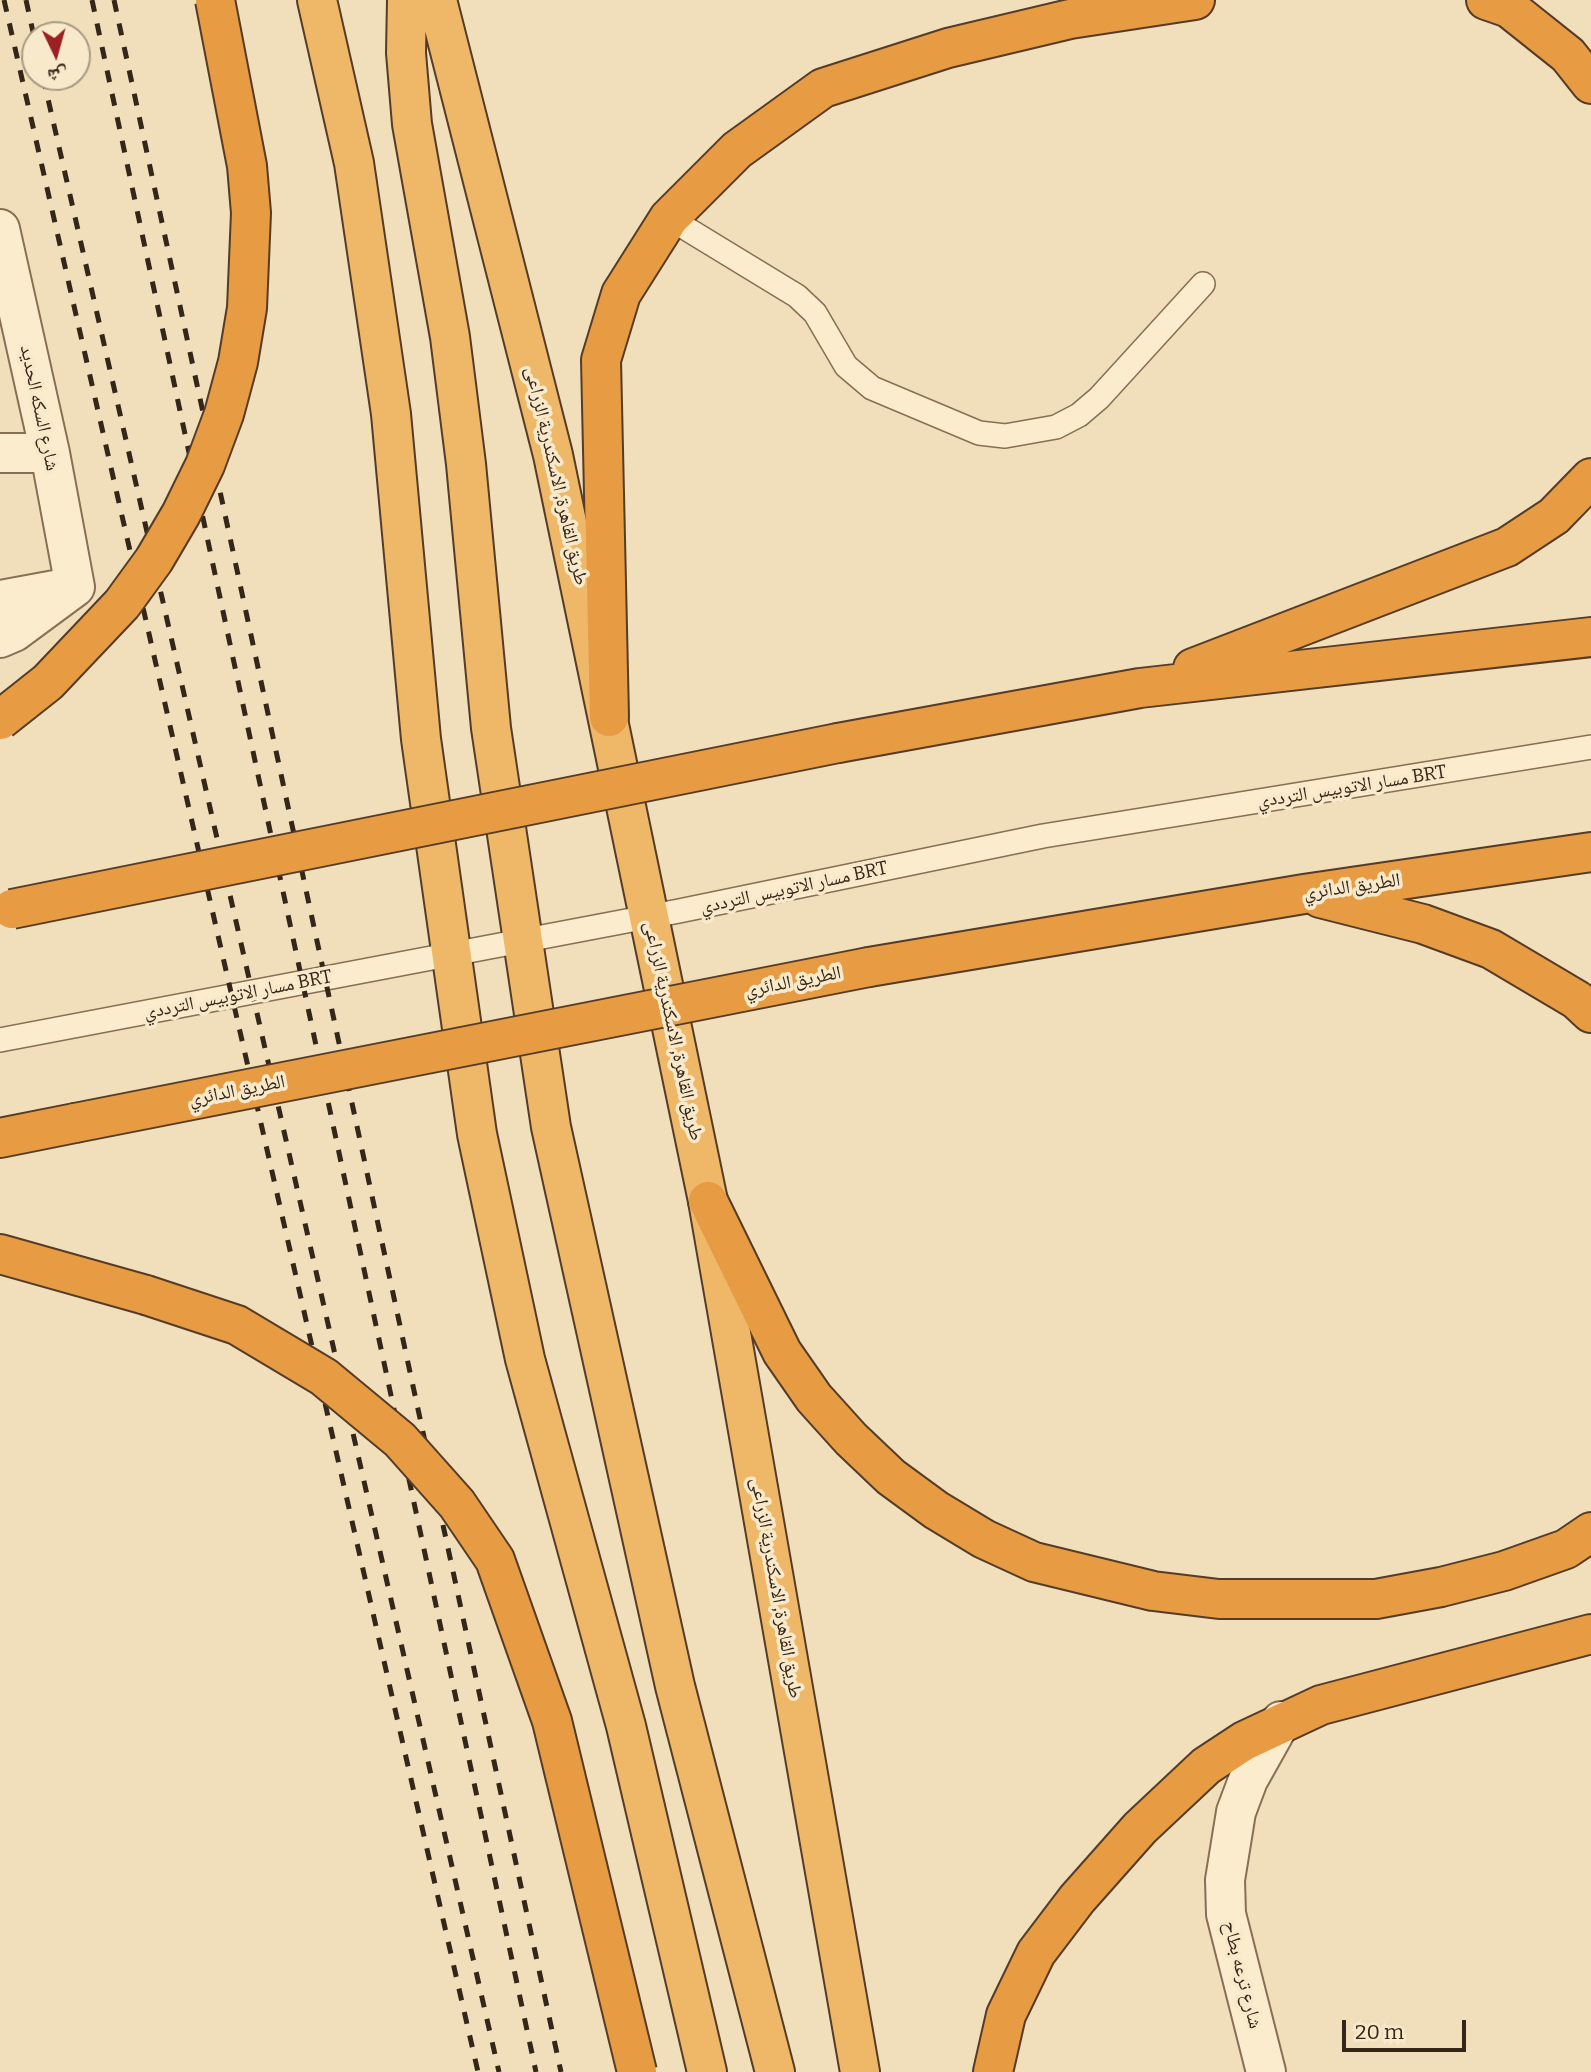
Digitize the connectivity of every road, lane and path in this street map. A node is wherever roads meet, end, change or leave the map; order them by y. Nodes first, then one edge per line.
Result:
1 (215, 0) edge
2 (317, 0) edge
3 (407, 0) edge
4 (438, 0) edge
5 (1195, 0) edge
6 (1486, 0) edge
7 (1591, 84) edge
8 (669, 218) junction
9 (0, 229) edge
10 (1203, 284) dead end
11 (7, 290) edge
12 (0, 453) edge
13 (50, 453) junction
14 (1591, 478) edge
15 (75, 587) junction
16 (0, 600) edge
17 (0, 638) edge
18 (1591, 638) edge
19 (1140, 688) junction
20 (609, 717) junction
21 (0, 720) edge
22 (1591, 747) edge
23 (1591, 852) edge
24 (1304, 894) junction
25 (6, 910) edge
26 (1591, 1013) edge
27 (0, 1040) edge
28 (0, 1139) edge
29 (708, 1201) junction
30 (0, 1254) edge
31 (1591, 1532) edge
32 (1591, 1634) edge
33 (1281, 1721) junction
34 (637, 2072) edge
35 (707, 2072) edge
36 (775, 2072) edge
37 (860, 2072) edge
38 (993, 2072) edge
39 (1266, 2072) edge

1 - 21 highway, bridge
2 - 35 highway
3 - 36 highway
4 - 20 highway, طريق القاهرة, الاسكندرية الزراعى
5 - 8 highway
6 - 7 highway
8 - 10 lane
8 - 20 highway
9 - 11 street, شارع السكه الحديد
11 - 13 street, شارع السكه الحديد
12 - 13 street
13 - 15 street, شارع السكه الحديد
14 - 19 highway
15 - 16 street
15 - 17 street
18 - 19 highway
19 - 25 highway, bridge
20 - 29 highway, طريق القاهرة, الاسكندرية الزراعى
22 - 27 lane, مسار الاتوبيس الترددي BRT
23 - 24 highway, الطريق الدائري
24 - 26 highway
24 - 28 highway, الطريق الدائري, bridge
29 - 31 highway
29 - 37 highway, طريق القاهرة, الاسكندرية الزراعى
30 - 34 highway, bridge
32 - 33 highway
33 - 38 highway
33 - 39 street, شارع ترعه بطاح

